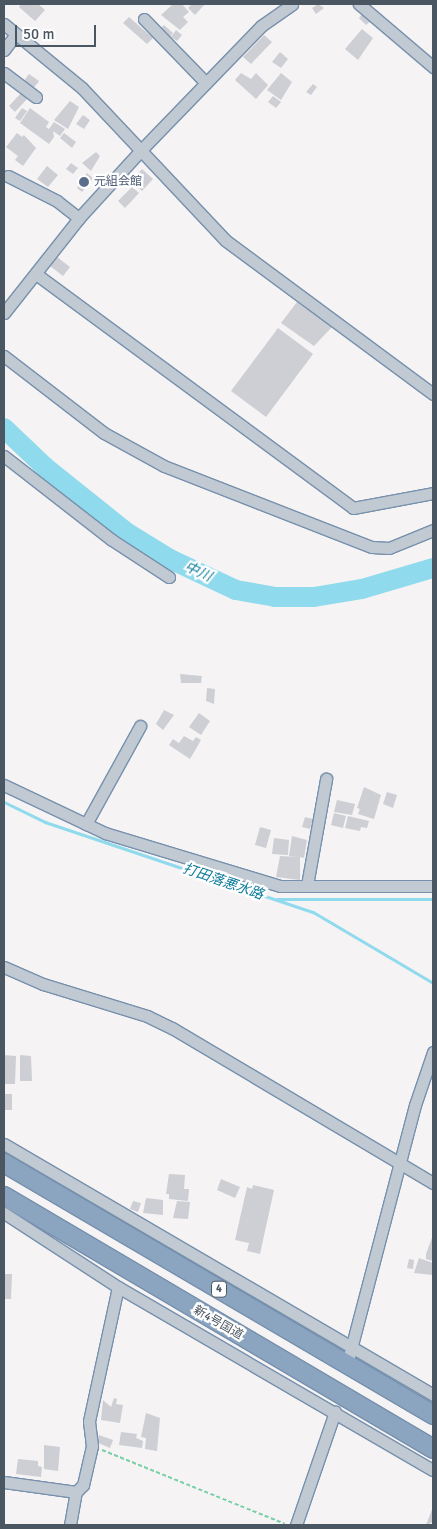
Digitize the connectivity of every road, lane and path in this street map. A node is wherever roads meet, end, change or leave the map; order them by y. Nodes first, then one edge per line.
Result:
1 (292, 4) edge
2 (359, 4) edge
3 (144, 19) dead end
4 (4, 24) edge
5 (16, 34) junction
6 (4, 50) edge
7 (433, 67) edge
8 (4, 73) edge
9 (206, 83) junction
10 (36, 97) dead end
11 (142, 149) junction
12 (8, 176) dead end
13 (79, 218) junction
14 (36, 274) junction
15 (4, 313) edge
16 (4, 356) edge
17 (433, 394) edge
18 (4, 456) edge
19 (433, 493) edge
20 (433, 530) edge
21 (169, 577) dead end
22 (140, 726) dead end
23 (326, 779) dead end
24 (4, 785) edge
25 (86, 824) junction
26 (307, 885) junction
27 (433, 886) edge
28 (4, 967) edge
29 (433, 1052) edge
30 (4, 1144) edge
31 (400, 1163) junction
32 (4, 1164) edge
33 (433, 1184) edge
34 (4, 1201) edge
35 (118, 1287) junction
36 (351, 1356) junction
37 (433, 1395) edge
38 (335, 1412) junction
39 (433, 1415) edge
40 (92, 1446) junction
41 (433, 1449) edge
42 (433, 1470) edge
43 (4, 1482) edge
44 (76, 1492) junction
45 (70, 1525) edge
46 (287, 1525) edge
47 (296, 1525) edge

1 - 9 street
2 - 7 street
3 - 9 street
4 - 5 street
5 - 6 street
5 - 11 street
8 - 10 street
9 - 11 street
11 - 13 street
11 - 17 street
12 - 13 street
13 - 14 street
14 - 15 street
14 - 19 street
16 - 20 street
18 - 21 street
22 - 25 street
23 - 26 street
24 - 25 street
25 - 26 street
26 - 27 street
28 - 31 street
29 - 31 street
30 - 36 street
31 - 33 street
31 - 36 street
32 - 36 highway, 4
34 - 35 street
34 - 41 highway, 新4号国道 / 4
35 - 38 street
35 - 40 street
36 - 37 street
36 - 39 highway, 4
38 - 42 street
38 - 47 street
40 - 44 street
40 - 46 path
43 - 44 street
44 - 45 street

